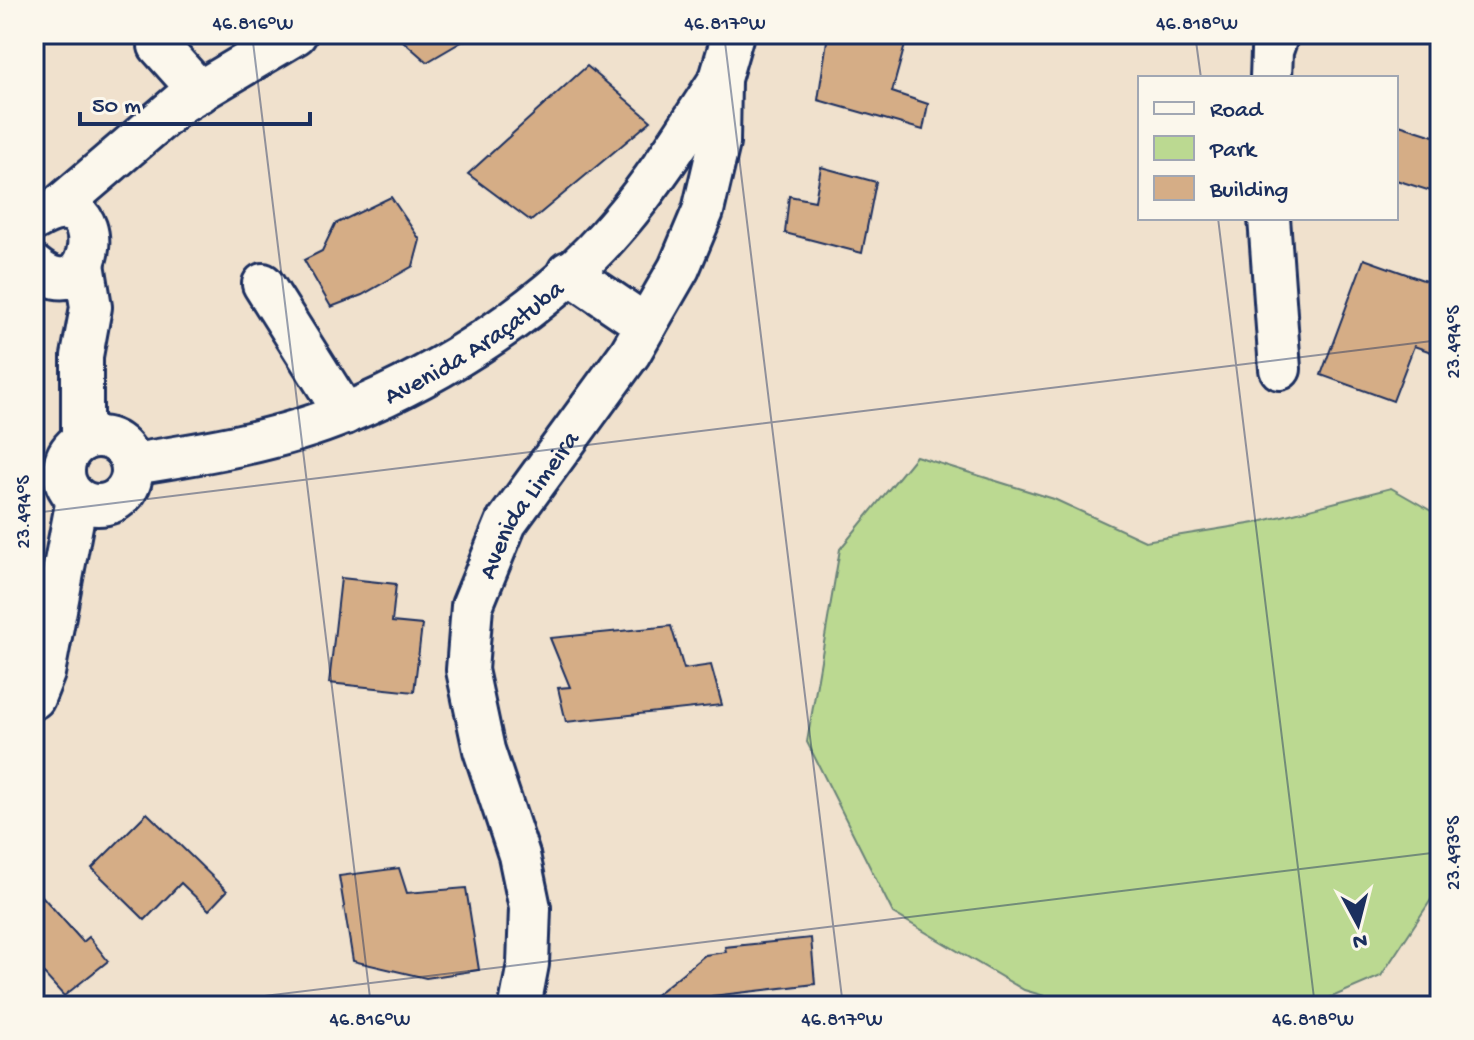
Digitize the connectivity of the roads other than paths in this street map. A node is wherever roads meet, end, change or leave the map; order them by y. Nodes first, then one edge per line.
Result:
1 (296, 34) edge
2 (733, 34) edge
3 (1278, 34) edge
4 (159, 46) dead end
5 (1271, 76) edge
6 (720, 79) junction
7 (200, 92) junction
8 (132, 144) junction
9 (45, 216) edge
10 (1269, 220) edge
11 (67, 261) edge
12 (568, 272) junction
13 (263, 284) dead end
14 (646, 325) junction
15 (1280, 369) dead end
16 (345, 414) junction
17 (82, 441) junction
18 (133, 464) junction
19 (77, 499) junction
20 (34, 698) edge
21 (520, 1006) edge

1 - 7 street
2 - 6 street, Avenida Limeira
3 - 5 street
4 - 7 street
6 - 12 street, Avenida Araçatuba
6 - 14 street, Avenida Limeira
7 - 8 street
8 - 9 street
8 - 11 street
9 - 11 street
10 - 15 street
11 - 17 street
12 - 14 street
12 - 16 street, Avenida Araçatuba
13 - 16 street
14 - 21 street, Avenida Limeira
16 - 18 street, Avenida Araçatuba
17 - 18 street
17 - 19 street
18 - 19 street
19 - 20 street

